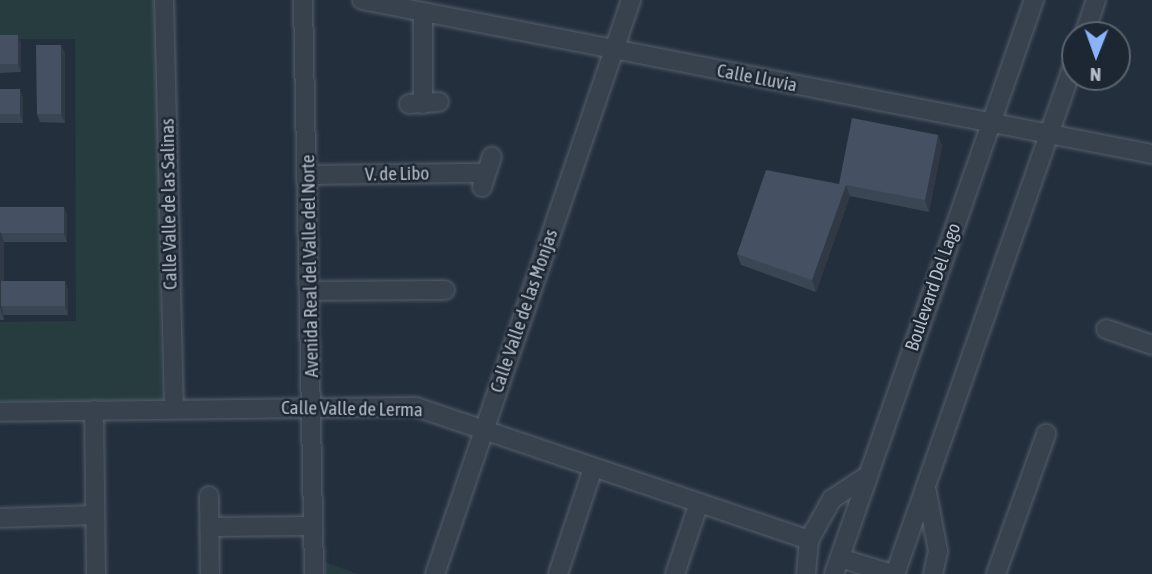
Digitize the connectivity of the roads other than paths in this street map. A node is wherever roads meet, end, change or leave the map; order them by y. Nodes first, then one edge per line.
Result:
1 (164, 0) edge
2 (303, 0) edge
3 (362, 0) edge
4 (631, 0) edge
5 (1034, 0) edge
6 (1096, 0) edge
7 (423, 12) junction
8 (1089, 21) edge
9 (613, 49) junction
10 (1064, 91) edge
11 (424, 104) dead end
12 (989, 125) junction
13 (1049, 135) junction
14 (1152, 154) edge
15 (486, 172) dead end
16 (309, 175) junction
17 (445, 289) dead end
18 (311, 290) junction
19 (1106, 329) dead end
20 (1152, 345) edge
21 (174, 407) junction
22 (313, 407) junction
23 (94, 410) junction
24 (0, 412) edge
25 (484, 429) junction
26 (1046, 434) dead end
27 (593, 468) junction
28 (867, 476) junction
29 (925, 485) junction
30 (209, 496) dead end
31 (699, 503) junction
32 (95, 515) junction
33 (0, 518) edge
34 (313, 526) junction
35 (210, 527) junction
36 (809, 540) junction
37 (837, 566) edge
38 (96, 574) edge
39 (211, 574) edge
40 (314, 574) edge
41 (435, 574) edge
42 (558, 574) edge
43 (675, 574) edge
44 (806, 574) edge
45 (893, 574) edge
46 (933, 574) edge
47 (996, 574) edge

1 - 21 street, Calle Valle de las Salinas
2 - 16 street, Avenida Real del Valle del Norte
3 - 7 street, Calle Lluvia
4 - 9 street, Calle Valle de las Monjas
5 - 12 street, Boulevard Del Lago
6 - 8 street
7 - 9 street, Calle Lluvia
7 - 11 street
9 - 12 street, Calle Lluvia
9 - 25 street, Calle Valle de las Monjas
10 - 13 street
12 - 13 street, Calle Lluvia
12 - 28 street, Boulevard Del Lago
13 - 14 street, Calle Lluvia
13 - 29 street
15 - 16 street, V. de Libo
16 - 18 street, Avenida Real del Valle del Norte
17 - 18 street
18 - 22 street, Avenida Real del Valle del Norte
19 - 20 street
21 - 22 street, Calle Valle de Lerma
21 - 23 street, Calle Valle de Lerma
22 - 25 street, Calle Valle de Lerma
22 - 34 street, Avenida Real del Valle del Norte
23 - 24 street, Calle Valle de Lerma
23 - 32 street
25 - 27 street, Calle Valle de Lerma
25 - 41 street, Calle Valle de las Monjas
26 - 47 street
27 - 31 street, Calle Valle de Lerma
27 - 42 street
28 - 36 street
28 - 37 street, Boulevard Del Lago
29 - 45 street
29 - 46 street
30 - 35 street
31 - 36 street, Calle Valle de Lerma
31 - 43 street
32 - 33 street
32 - 38 street
34 - 35 street
34 - 40 street, Avenida Real del Valle del Norte
35 - 39 street
36 - 44 street
37 - 45 street

